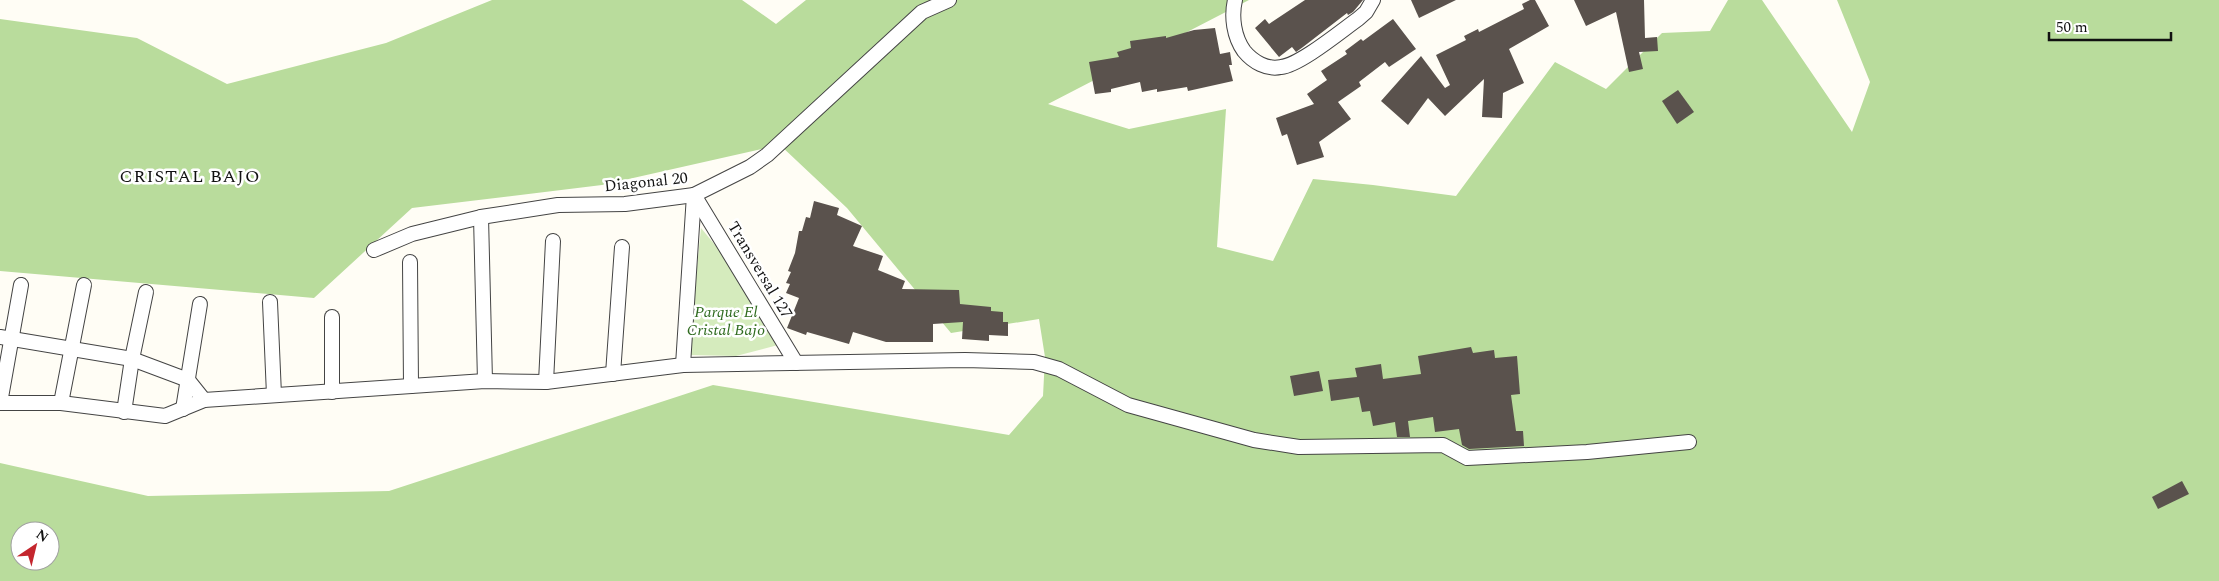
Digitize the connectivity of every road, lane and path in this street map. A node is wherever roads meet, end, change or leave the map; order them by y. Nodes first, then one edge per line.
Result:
1 (949, 0) edge
2 (1235, 0) edge
3 (1373, 0) edge
4 (694, 195) junction
5 (481, 217) junction
6 (553, 241) dead end
7 (622, 248) dead end
8 (374, 250) dead end
9 (410, 262) dead end
10 (21, 285) dead end
11 (84, 285) dead end
12 (146, 292) dead end
13 (270, 302) dead end
14 (200, 304) dead end
15 (332, 317) dead end
16 (6, 338) edge
17 (72, 348) junction
18 (132, 359) junction
19 (796, 363) junction
20 (683, 365) junction
21 (613, 374) junction
22 (188, 380) junction
23 (485, 382) junction
24 (546, 382) junction
25 (412, 386) junction
26 (332, 392) junction
27 (274, 395) junction
28 (204, 400) junction
29 (0, 403) edge
30 (61, 403) junction
31 (183, 409) junction
32 (124, 412) junction
33 (1689, 442) dead end

1 - 4 street, Diagonal 20
2 - 3 street
4 - 5 street, Diagonal 20
4 - 19 street, Transversal 127
4 - 20 street
5 - 8 street, Diagonal 20
5 - 23 street
6 - 24 street
7 - 21 street
9 - 25 street
10 - 16 street
11 - 17 street
12 - 18 street
13 - 27 street
14 - 22 street
15 - 26 street
16 - 17 street
16 - 29 street
17 - 18 street
17 - 30 street
18 - 22 street
18 - 32 street
19 - 20 street
19 - 33 street
20 - 21 street
21 - 24 street
22 - 28 street
22 - 31 street
23 - 24 street
23 - 25 street
25 - 26 street
26 - 27 street
27 - 28 street
28 - 31 street
29 - 30 street
30 - 32 street
31 - 32 street

